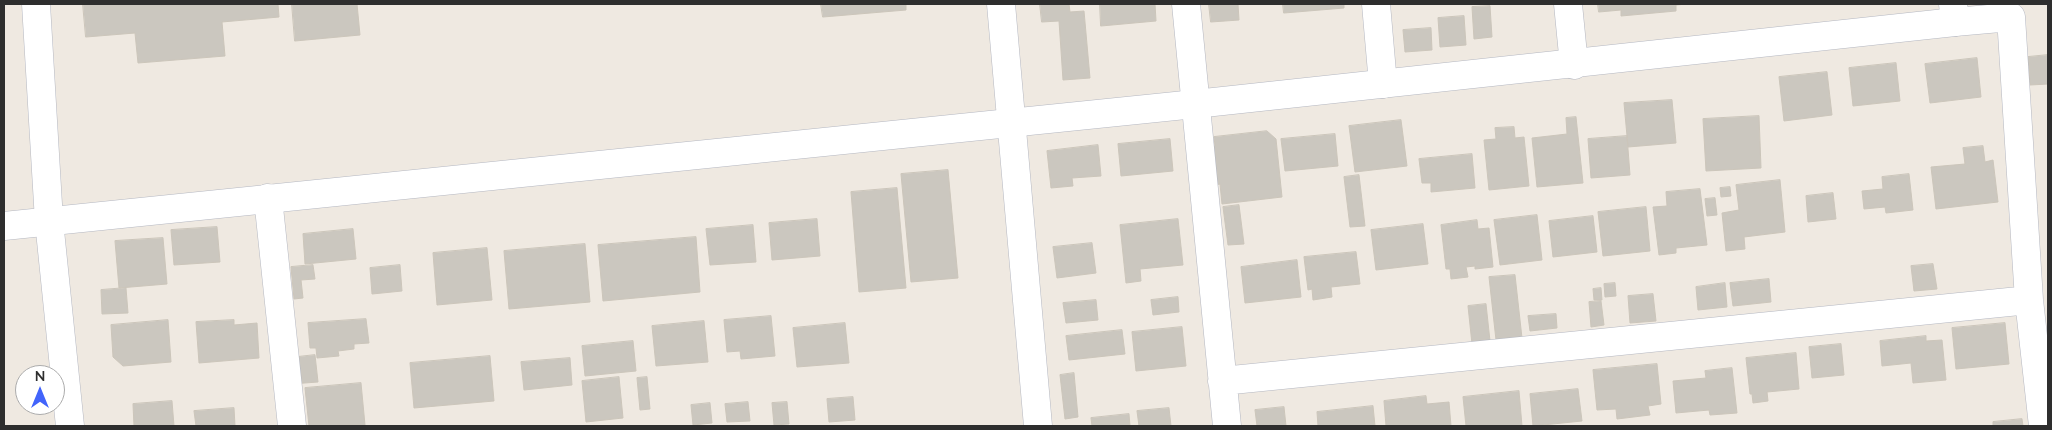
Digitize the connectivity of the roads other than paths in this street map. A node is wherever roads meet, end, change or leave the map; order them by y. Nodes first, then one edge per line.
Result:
1 (36, 4) edge
2 (1001, 4) edge
3 (1186, 4) edge
4 (1376, 4) edge
5 (1568, 4) edge
6 (1954, 13) edge
7 (1574, 65) junction
8 (1383, 84) junction
9 (1195, 104) junction
10 (1013, 122) junction
11 (268, 198) junction
12 (49, 221) junction
13 (4, 226) edge
14 (2029, 300) junction
15 (1222, 381) junction
16 (70, 426) edge
17 (292, 426) edge
18 (1038, 426) edge
19 (1227, 426) edge
20 (2043, 426) edge

1 - 12 street
2 - 10 street
3 - 9 street
4 - 8 street
5 - 7 street
6 - 7 street
6 - 14 street
7 - 8 street
8 - 9 street
9 - 10 street
9 - 15 street
10 - 11 street
10 - 18 street
11 - 12 street
11 - 17 street
12 - 13 street
12 - 16 street
14 - 15 street
14 - 20 street
15 - 19 street

